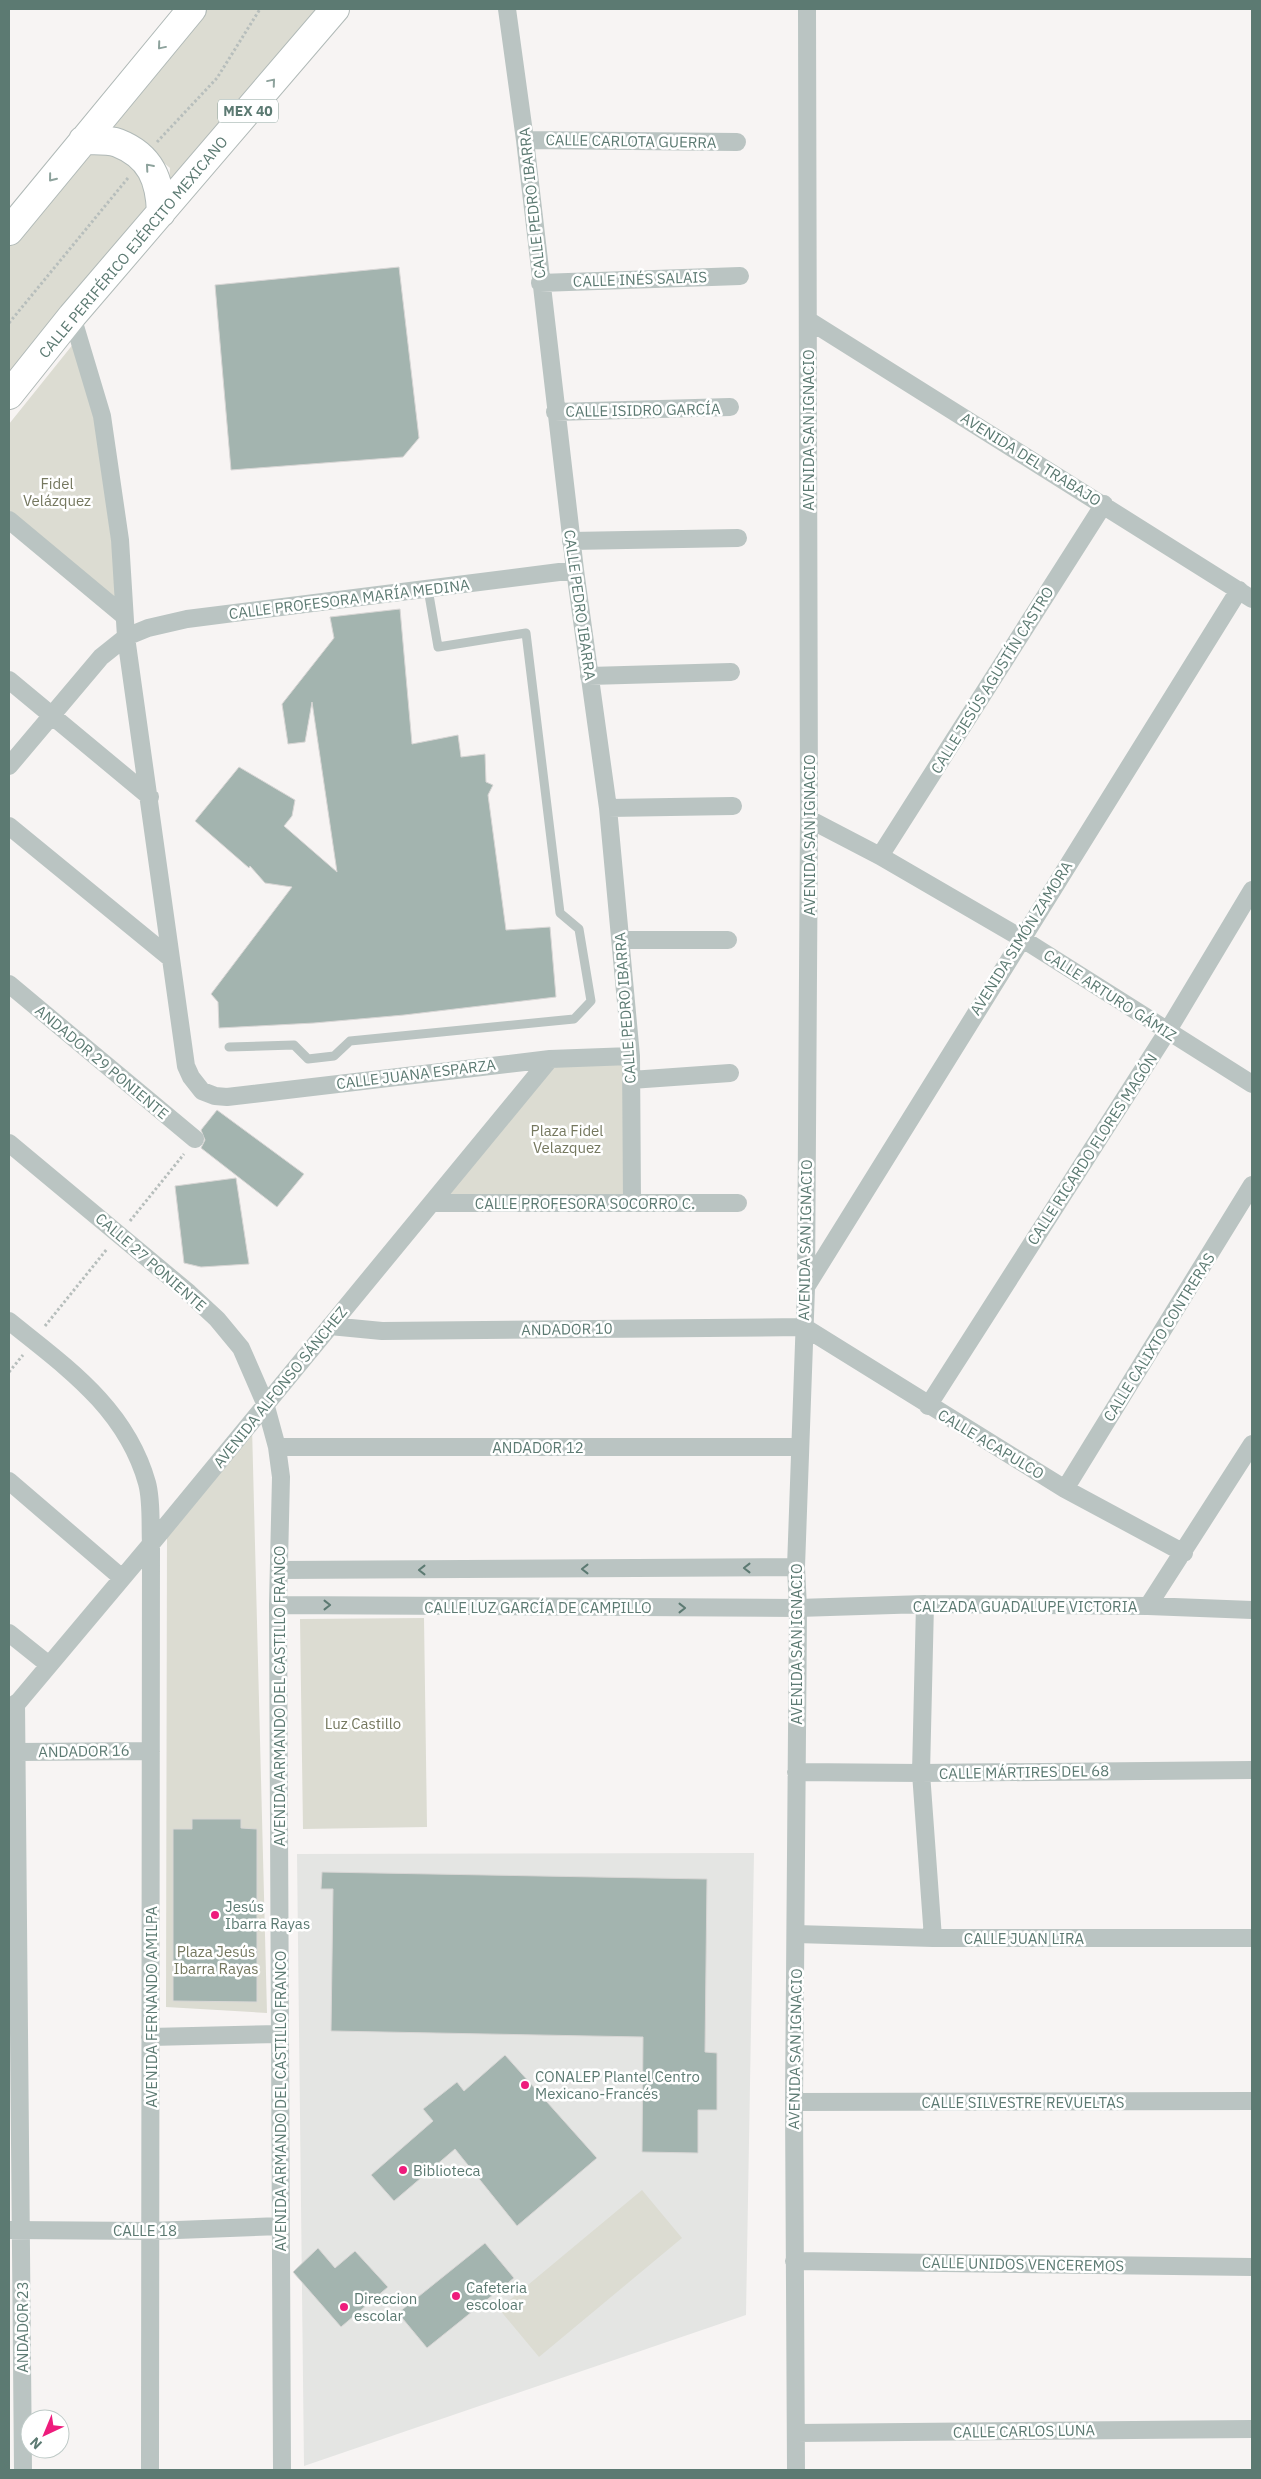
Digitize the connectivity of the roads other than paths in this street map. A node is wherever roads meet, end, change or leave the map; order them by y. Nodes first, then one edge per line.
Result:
1 (192, 9) edge
2 (335, 9) edge
3 (507, 9) edge
4 (808, 9) edge
5 (83, 140) junction
6 (525, 140) junction
7 (737, 142) dead end
8 (161, 213) junction
9 (9, 231) edge
10 (740, 276) dead end
11 (540, 282) junction
12 (72, 316) junction
13 (808, 320) junction
14 (9, 395) edge
15 (730, 407) dead end
16 (555, 412) junction
17 (1104, 504) junction
18 (9, 520) edge
19 (738, 538) dead end
20 (571, 541) junction
21 (575, 570) junction
22 (428, 589) junction
23 (1245, 594) edge
24 (123, 615) junction
25 (126, 637) junction
26 (730, 672) dead end
27 (589, 676) junction
28 (9, 680) edge
29 (52, 716) junction
30 (9, 766) edge
31 (150, 797) junction
32 (733, 806) dead end
33 (608, 808) junction
34 (809, 818) junction
35 (9, 826) edge
36 (880, 856) junction
37 (1252, 890) edge
38 (1021, 938) junction
39 (621, 940) junction
40 (728, 940) dead end
41 (169, 957) junction
42 (9, 984) edge
43 (1167, 1032) junction
44 (229, 1047) dead end
45 (631, 1056) junction
46 (550, 1059) junction
47 (730, 1073) dead end
48 (631, 1080) junction
49 (1252, 1084) edge
50 (195, 1139) dead end
51 (9, 1143) edge
52 (1252, 1185) edge
53 (738, 1202) dead end
54 (433, 1203) junction
55 (632, 1203) junction
56 (806, 1288) junction
57 (9, 1321) edge
58 (330, 1326) junction
59 (804, 1327) junction
60 (265, 1403) junction
61 (928, 1406) junction
62 (1252, 1444) edge
63 (800, 1447) junction
64 (277, 1448) junction
65 (9, 1481) edge
66 (1065, 1489) junction
67 (151, 1544) junction
68 (1184, 1553) junction
69 (796, 1567) junction
70 (278, 1570) junction
71 (122, 1578) junction
72 (926, 1604) junction
73 (278, 1605) junction
74 (1148, 1606) junction
75 (798, 1608) junction
76 (1252, 1610) edge
77 (9, 1633) edge
78 (49, 1665) junction
79 (13, 1708) edge
80 (151, 1751) junction
81 (17, 1752) junction
82 (1252, 1770) edge
83 (796, 1772) junction
84 (921, 1773) junction
85 (796, 1934) junction
86 (933, 1938) junction
87 (1252, 1938) edge
88 (280, 2034) junction
89 (150, 2037) junction
90 (1252, 2101) edge
91 (794, 2102) junction
92 (280, 2226) junction
93 (15, 2229) edge
94 (152, 2231) junction
95 (794, 2261) junction
96 (1252, 2267) edge
97 (1252, 2429) edge
98 (796, 2433) junction
99 (23, 2470) edge
100 (150, 2470) edge
101 (282, 2470) edge
102 (796, 2470) edge

1 -> 5 highway
8 -> 2 highway, CALLE PERIFÉRICO EJÉRCITO MEXICANO / MEX 40
3 - 6 street, CALLE PEDRO IBARRA
4 - 13 street, AVENIDA SAN IGNACIO
8 -> 5 highway
5 -> 9 highway
6 - 7 street, CALLE CARLOTA GUERRA
6 - 11 street, CALLE PEDRO IBARRA
8 - 12 highway, CALLE PERIFÉRICO EJÉRCITO MEXICANO / MEX 40
10 - 11 street, CALLE INÉS SALAIS
11 - 16 street, CALLE PEDRO IBARRA
12 - 14 highway, CALLE PERIFÉRICO EJÉRCITO MEXICANO / MEX 40
12 - 24 street
13 - 17 street, AVENIDA DEL TRABAJO
13 - 34 street, AVENIDA SAN IGNACIO
15 - 16 street, CALLE ISIDRO GARCÍA
16 - 20 street, CALLE PEDRO IBARRA
17 - 23 street, AVENIDA DEL TRABAJO
17 - 36 street, CALLE JESÚS AGUSTÍN CASTRO
18 - 24 street
19 - 20 street
20 - 21 street, CALLE PEDRO IBARRA
21 - 22 street, CALLE PROFESORA MARÍA MEDINA
21 - 27 street, CALLE PEDRO IBARRA
22 - 25 street, CALLE PROFESORA MARÍA MEDINA
22 - 44 lane
23 - 38 street, AVENIDA SIMÓN ZAMORA
24 - 25 street
25 - 29 street, CALLE PROFESORA MARÍA MEDINA
25 - 31 street
26 - 27 street
27 - 33 street, CALLE PEDRO IBARRA
28 - 29 street
29 - 30 street, CALLE PROFESORA MARÍA MEDINA
29 - 31 street
31 - 41 street
32 - 33 street
33 - 39 street, CALLE PEDRO IBARRA
34 - 36 street, CALLE ARTURO GÁMIZ
34 - 56 street, AVENIDA SAN IGNACIO
35 - 41 street
36 - 38 street, CALLE ARTURO GÁMIZ
37 - 43 street, CALLE RICARDO FLORES MAGÓN
38 - 43 street, CALLE ARTURO GÁMIZ
38 - 56 street, AVENIDA SIMÓN ZAMORA
39 - 40 street
39 - 45 street, CALLE PEDRO IBARRA
41 - 46 street, CALLE JUANA ESPARZA
42 - 50 street, ANDADOR 29 PONIENTE
43 - 49 street, CALLE ARTURO GÁMIZ
43 - 61 street, CALLE RICARDO FLORES MAGÓN
45 - 46 street, CALLE JUANA ESPARZA
45 - 48 street, CALLE PEDRO IBARRA
46 - 54 street, AVENIDA ALFONSO SÁNCHEZ
47 - 48 street
48 - 55 street, CALLE PEDRO IBARRA
51 - 60 street, CALLE 27 PONIENTE
52 - 66 street, CALLE CALIXTO CONTRERAS
53 - 55 street, CALLE PROFESORA SOCORRO C.
54 - 55 street, CALLE PROFESORA SOCORRO C.
54 - 58 street, AVENIDA ALFONSO SÁNCHEZ
56 - 59 street, AVENIDA SAN IGNACIO
57 - 67 street, AVENIDA FERNANDO AMILPA
58 - 59 street, ANDADOR 10
58 - 60 street, AVENIDA ALFONSO SÁNCHEZ
59 - 61 street, CALLE ACAPULCO
59 - 63 street, AVENIDA SAN IGNACIO
60 - 64 street, AVENIDA ARMANDO DEL CASTILLO FRANCO
60 - 67 street, AVENIDA ALFONSO SÁNCHEZ
61 - 66 street, CALLE ACAPULCO
62 - 68 street
63 - 64 street, ANDADOR 12
63 - 69 street, AVENIDA SAN IGNACIO
64 - 70 street, AVENIDA ARMANDO DEL CASTILLO FRANCO
65 - 71 street
66 - 68 street, CALLE ACAPULCO
67 - 71 street, AVENIDA ALFONSO SÁNCHEZ
67 - 80 street, AVENIDA FERNANDO AMILPA
68 - 74 street
69 -> 70 street
69 - 75 street, AVENIDA SAN IGNACIO
70 - 73 street, AVENIDA ARMANDO DEL CASTILLO FRANCO
71 - 78 street, AVENIDA ALFONSO SÁNCHEZ
72 - 74 street, CALZADA GUADALUPE VICTORIA
72 - 75 street, CALZADA GUADALUPE VICTORIA
72 - 84 street
73 -> 75 street, CALLE LUZ GARCÍA DE CAMPILLO
73 - 88 street, AVENIDA ARMANDO DEL CASTILLO FRANCO
74 - 76 street, CALZADA GUADALUPE VICTORIA
75 - 83 street, AVENIDA SAN IGNACIO
77 - 78 street
78 - 79 street, AVENIDA ALFONSO SÁNCHEZ
79 - 81 street, ANDADOR 23
80 - 81 street, ANDADOR 16
80 - 89 street, AVENIDA FERNANDO AMILPA
81 - 93 street, ANDADOR 23
82 - 84 street, CALLE MÁRTIRES DEL 68
83 - 84 street, CALLE MÁRTIRES DEL 68
83 - 85 street, AVENIDA SAN IGNACIO
84 - 86 street
85 - 86 street, CALLE JUAN LIRA
85 - 91 street, AVENIDA SAN IGNACIO
86 - 87 street, CALLE JUAN LIRA
88 - 89 street
88 - 92 street, AVENIDA ARMANDO DEL CASTILLO FRANCO
89 - 94 street, AVENIDA FERNANDO AMILPA
90 - 91 street, CALLE SILVESTRE REVUELTAS
91 - 95 street, AVENIDA SAN IGNACIO
92 - 94 street, CALLE 18
92 - 101 street, AVENIDA ARMANDO DEL CASTILLO FRANCO
93 - 94 street, CALLE 18
93 - 99 street, ANDADOR 23
94 - 100 street, AVENIDA FERNANDO AMILPA
95 - 96 street, CALLE UNIDOS VENCEREMOS
95 - 98 street, AVENIDA SAN IGNACIO
97 - 98 street, CALLE CARLOS LUNA
98 - 102 street, AVENIDA SAN IGNACIO

